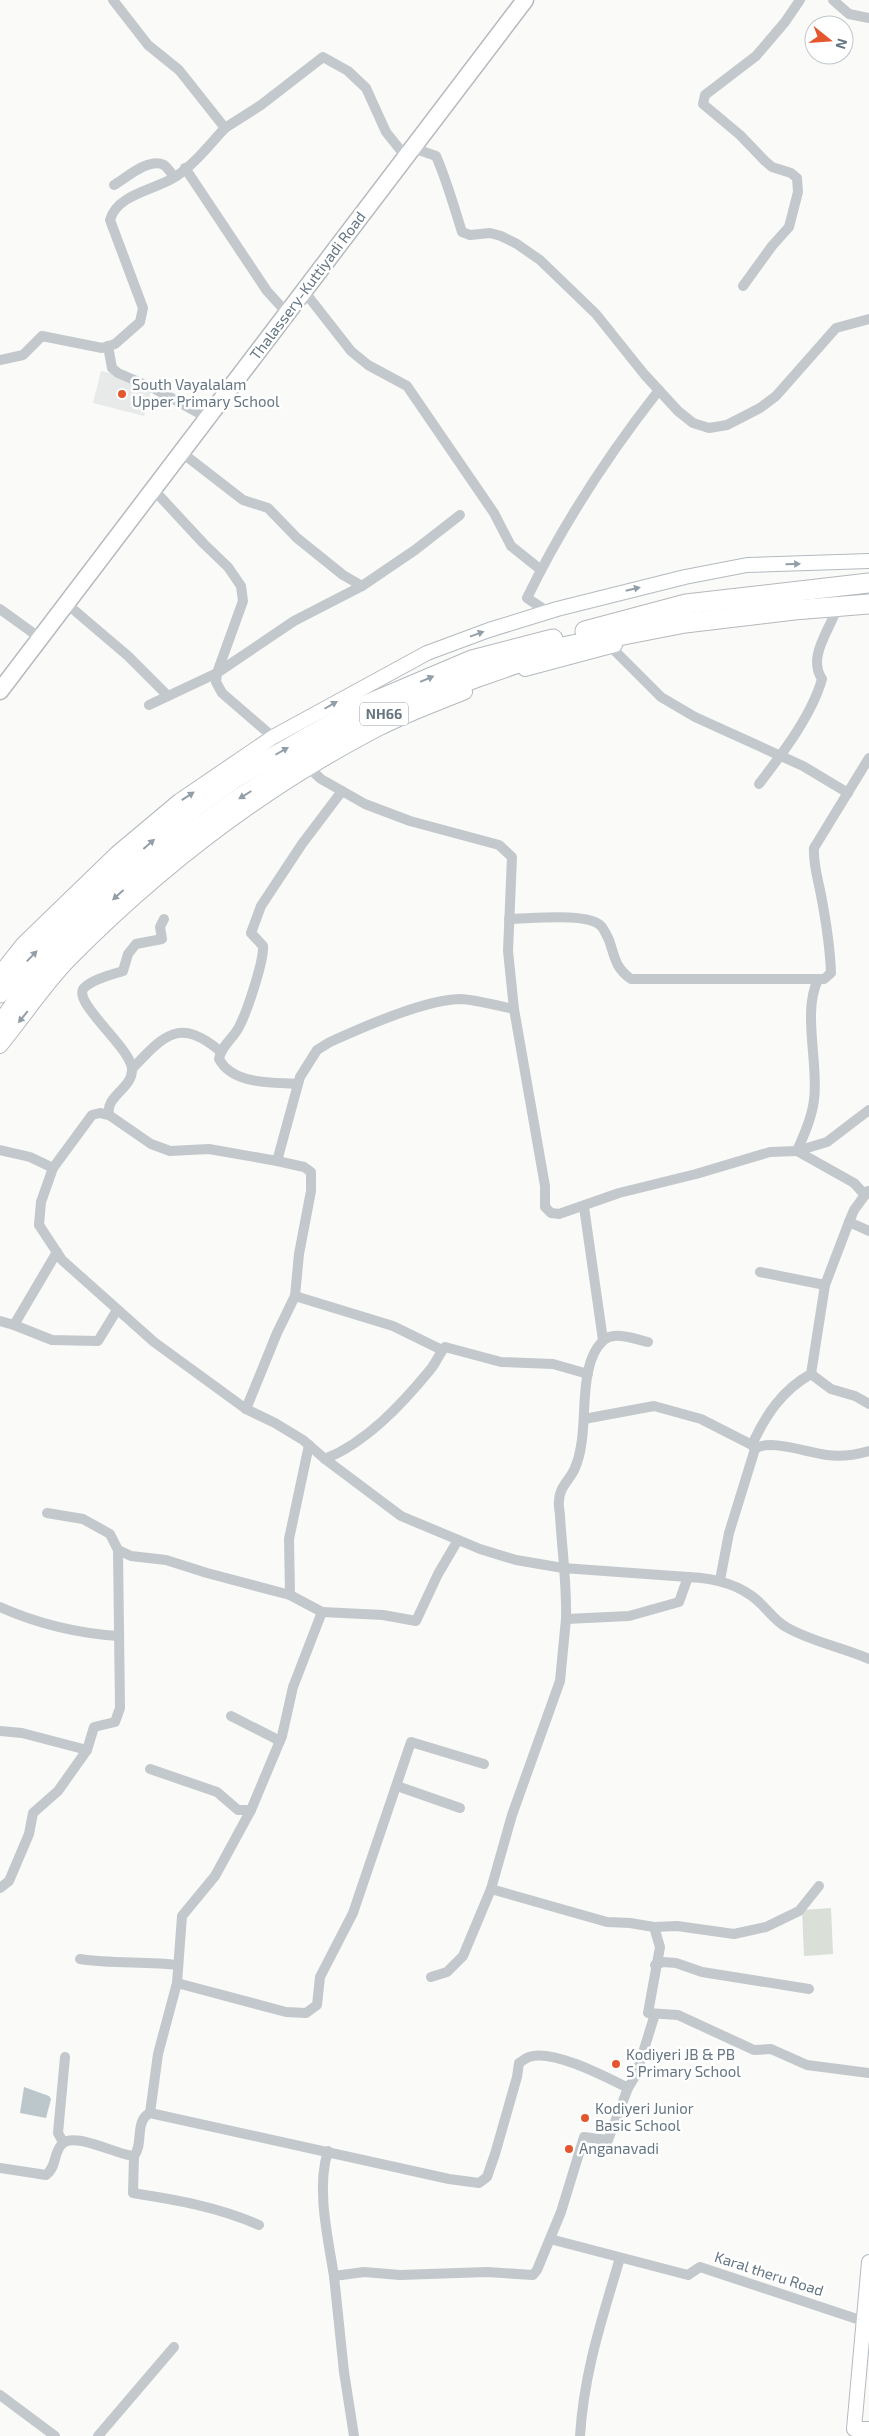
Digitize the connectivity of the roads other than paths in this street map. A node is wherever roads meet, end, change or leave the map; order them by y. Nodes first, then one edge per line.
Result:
1 (113, 0) edge
2 (525, 0) edge
3 (800, 0) edge
4 (836, 1) edge
5 (869, 18) edge
6 (225, 128) junction
7 (409, 152) junction
8 (185, 168) junction
9 (174, 177) junction
10 (114, 185) dead end
11 (744, 286) dead end
12 (304, 291) junction
13 (287, 313) junction
14 (869, 319) edge
15 (108, 346) junction
16 (0, 360) edge
17 (659, 390) junction
18 (208, 418) junction
19 (181, 452) junction
20 (153, 489) junction
21 (460, 516) dead end
22 (869, 561) edge
23 (541, 570) junction
24 (869, 583) edge
25 (362, 586) junction
26 (67, 604) junction
27 (869, 604) edge
28 (0, 609) edge
29 (869, 610) edge
30 (548, 612) junction
31 (835, 613) junction
32 (40, 638) junction
33 (610, 646) junction
34 (217, 673) junction
35 (0, 692) edge
36 (168, 696) junction
37 (149, 705) dead end
38 (273, 737) junction
39 (780, 755) junction
40 (869, 758) edge
41 (309, 768) junction
42 (759, 784) dead end
43 (342, 791) junction
44 (848, 793) junction
45 (164, 919) dead end
46 (509, 919) junction
47 (0, 973) edge
48 (818, 980) junction
49 (0, 993) edge
50 (514, 1009) junction
51 (0, 1026) edge
52 (0, 1046) edge
53 (220, 1051) junction
54 (132, 1069) junction
55 (298, 1084) junction
56 (869, 1110) edge
57 (109, 1115) junction
58 (0, 1150) edge
59 (797, 1151) junction
60 (277, 1161) junction
61 (53, 1168) junction
62 (867, 1193) edge
63 (584, 1207) junction
64 (849, 1222) junction
65 (869, 1231) edge
66 (56, 1252) junction
67 (760, 1272) dead end
68 (825, 1285) junction
69 (295, 1296) junction
70 (117, 1310) junction
71 (0, 1321) edge
72 (14, 1325) junction
73 (604, 1340) junction
74 (648, 1342) dead end
75 (442, 1350) junction
76 (588, 1374) junction
77 (810, 1374) junction
78 (869, 1404) edge
79 (246, 1410) junction
80 (584, 1419) junction
81 (309, 1445) junction
82 (754, 1447) junction
83 (869, 1451) edge
84 (325, 1459) junction
85 (47, 1513) dead end
86 (458, 1540) junction
87 (118, 1550) junction
88 (563, 1568) junction
89 (688, 1577) junction
90 (720, 1580) junction
91 (290, 1595) junction
92 (0, 1607) edge
93 (322, 1612) junction
94 (566, 1619) junction
95 (118, 1636) junction
96 (869, 1658) edge
97 (231, 1716) dead end
98 (0, 1731) edge
99 (280, 1741) junction
100 (86, 1750) junction
101 (484, 1764) dead end
102 (150, 1769) dead end
103 (396, 1786) junction
104 (460, 1808) dead end
105 (251, 1810) junction
106 (819, 1886) dead end
107 (0, 1888) edge
108 (492, 1889) junction
109 (654, 1927) junction
110 (80, 1959) dead end
111 (178, 1965) junction
112 (655, 1965) junction
113 (431, 1977) dead end
114 (177, 1983) junction
115 (809, 1989) dead end
116 (655, 2014) junction
117 (65, 2057) dead end
118 (869, 2073) edge
119 (628, 2088) junction
120 (150, 2113) junction
121 (63, 2142) junction
122 (328, 2151) junction
123 (134, 2156) junction
124 (0, 2168) edge
125 (259, 2225) dead end
126 (550, 2239) junction
127 (620, 2258) junction
128 (869, 2262) edge
129 (334, 2276) junction
130 (867, 2301) edge
131 (862, 2321) junction
132 (174, 2346) dead end
133 (0, 2395) edge
134 (869, 2429) edge
135 (853, 2432) edge
136 (55, 2436) edge
137 (98, 2436) edge
138 (354, 2436) edge
139 (580, 2436) edge

1 - 6 street
2 - 7 main road, Thalassery-Kuttiyadi Road
3 - 11 street
4 - 5 street
6 - 7 street
6 - 8 street
7 - 12 main road, Thalassery-Kuttiyadi Road
7 - 17 street
8 - 9 street
8 - 13 street
9 - 10 street
9 - 15 street
12 - 13 main road, Thalassery-Kuttiyadi Road
12 - 23 street
13 - 18 main road, Thalassery-Kuttiyadi Road
14 - 17 street
15 - 16 street
15 - 18 street
17 - 23 street
18 - 19 main road, Thalassery-Kuttiyadi Road
19 - 20 main road, Thalassery-Kuttiyadi Road
19 - 25 street
20 - 26 main road, Thalassery-Kuttiyadi Road
20 - 34 street
21 - 25 street
30 -> 22 street
23 - 30 street
49 -> 24 highway, NH66
25 - 34 street
26 - 32 main road, Thalassery-Kuttiyadi Road
26 - 36 street
27 -> 51 highway, NH66
28 - 32 street
29 - 31 street
38 -> 30 street
31 - 33 street
31 - 39 street
32 - 35 main road, Thalassery-Kuttiyadi Road
33 - 39 street
33 - 41 street
34 - 36 street
34 - 38 street
36 - 37 street
47 -> 38 street
39 - 42 street
39 - 44 street
40 - 44 street
41 - 43 street
41 -> 52 street
43 - 46 street
43 - 53 street
44 - 48 street
45 - 54 street
46 - 48 street
46 - 50 street
48 - 59 street
50 - 55 street
50 - 63 street
53 - 54 street
53 - 55 street
54 - 57 street
55 - 60 street
56 - 59 street
57 - 60 street
57 - 61 street
58 - 61 street
59 - 62 street
59 - 63 street
60 - 69 street
61 - 66 street
62 - 64 street
63 - 73 street
64 - 65 street
64 - 68 street
66 - 70 street
66 - 72 street
67 - 68 street
68 - 77 street
69 - 75 street
69 - 79 street
70 - 72 street
70 - 79 street
71 - 72 street
73 - 74 street
73 - 76 street
75 - 76 street
75 - 84 street
76 - 80 street
77 - 78 street
77 - 82 street
79 - 81 street
80 - 82 street
80 - 88 street
81 - 84 street
81 - 91 street
82 - 83 street
82 - 90 street
84 - 86 street
85 - 87 street
86 - 88 street
86 - 93 street
87 - 91 street
87 - 95 street
88 - 89 street
88 - 94 street
89 - 90 street
89 - 94 street
90 - 96 street
91 - 93 street
92 - 95 street
93 - 99 street
94 - 108 street
95 - 100 street
97 - 99 street
98 - 100 street
99 - 105 street
100 - 107 street
101 - 103 street
102 - 105 street
103 - 104 street
103 - 114 street
105 - 111 street
106 - 109 street
108 - 109 street
108 - 113 street
109 - 112 street
110 - 111 street
111 - 114 street
112 - 115 street
112 - 116 street
114 - 120 street
116 - 118 street
116 - 119 street
117 - 121 street
119 - 122 street
119 - 126 street
120 - 122 street
120 - 123 street
121 - 123 street
121 - 124 street
122 - 129 street
123 - 125 street
126 - 127 street, Karal theru Road
126 - 129 street
127 - 131 street, Karal theru Road
127 - 139 street
128 - 130 street
129 - 138 street
130 - 131 street
131 - 135 street
132 - 137 street
133 - 136 street
134 - 135 street

